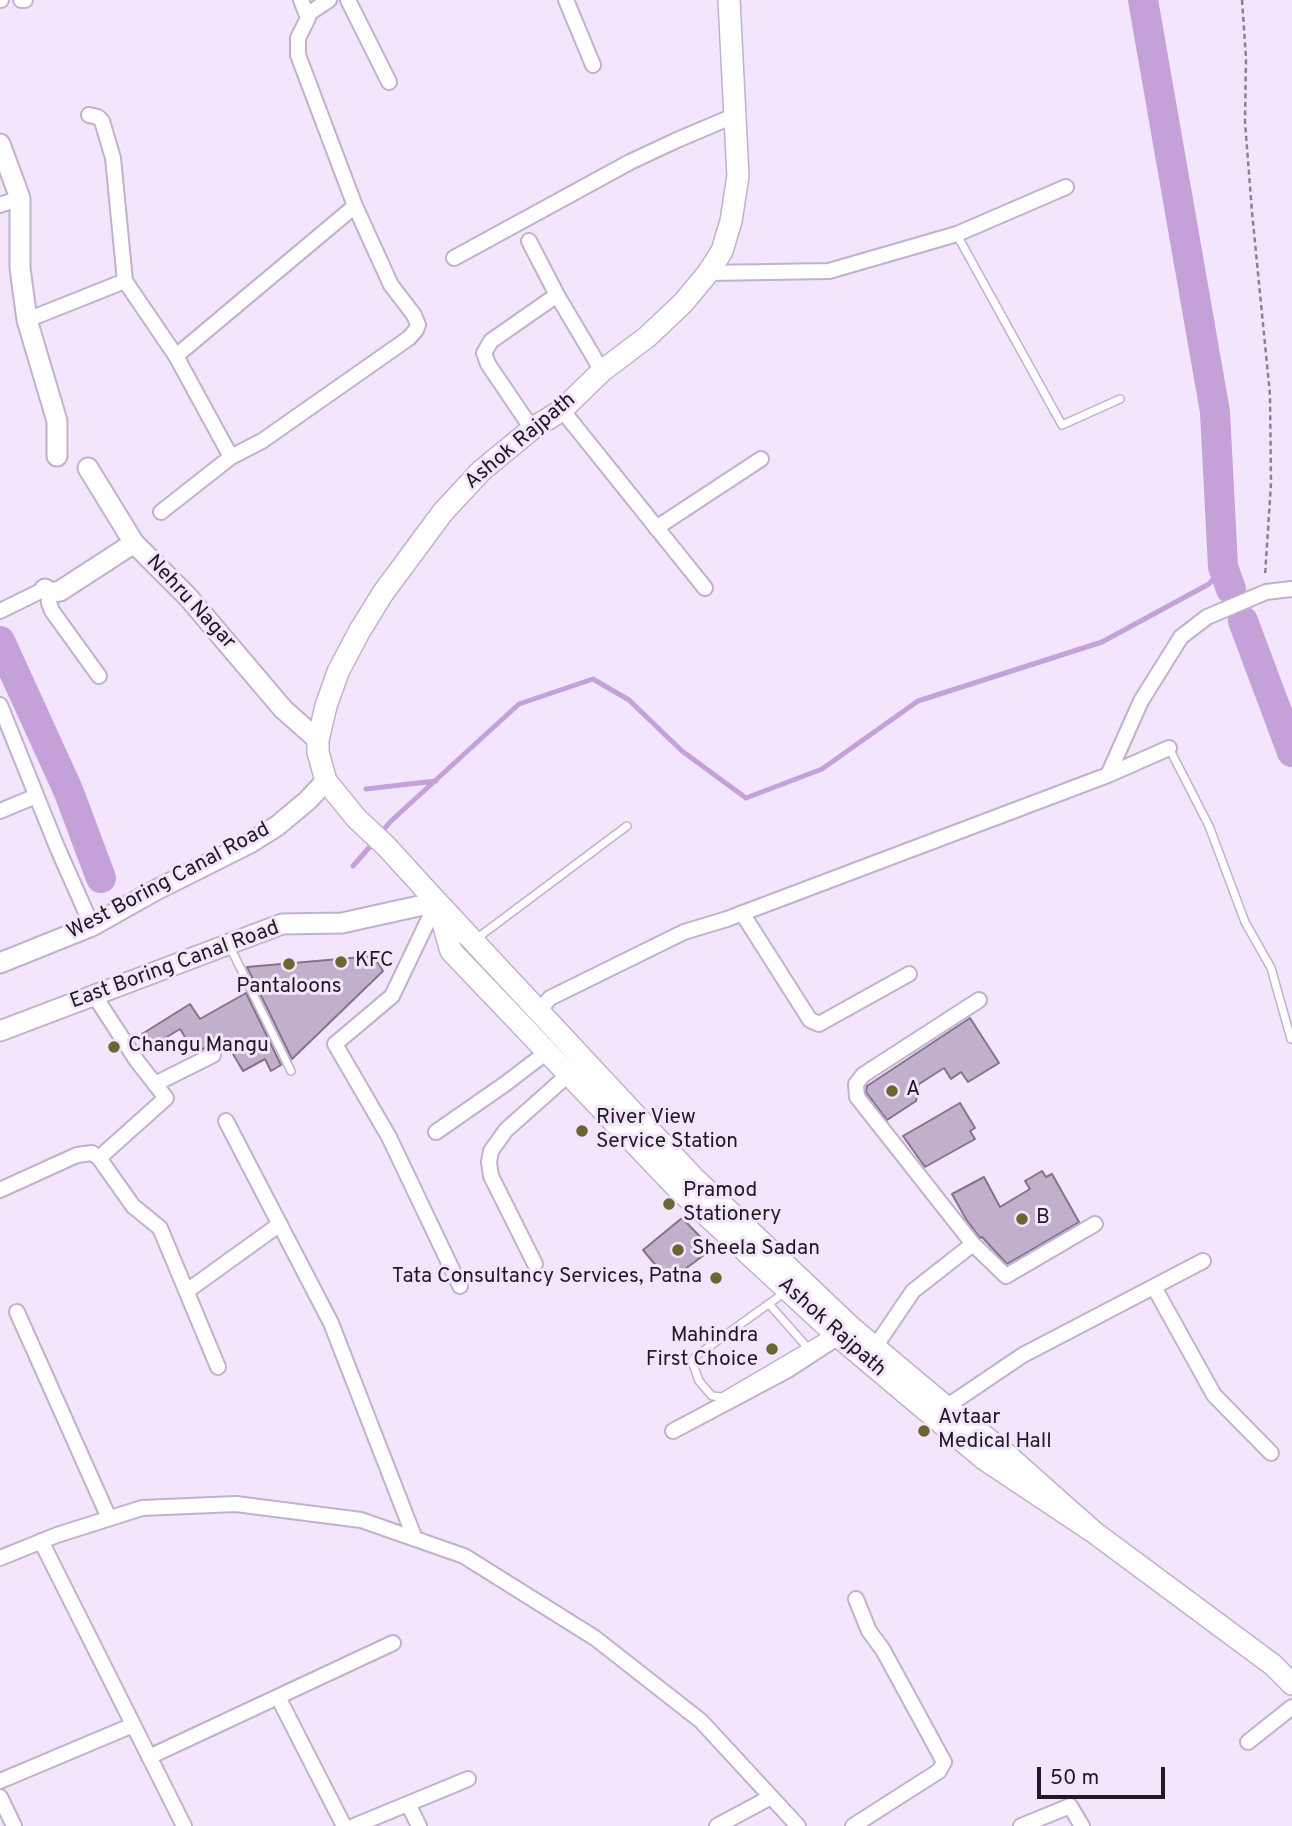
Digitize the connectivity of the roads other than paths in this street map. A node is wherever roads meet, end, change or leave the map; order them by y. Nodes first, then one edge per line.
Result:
1 (301, 0) edge
2 (328, 0) edge
3 (348, 0) edge
4 (566, 0) edge
5 (729, 0) edge
6 (308, 14) junction
7 (593, 65) dead end
8 (388, 82) dead end
9 (89, 115) dead end
10 (736, 116) junction
11 (0, 144) edge
12 (1066, 187) dead end
13 (20, 198) junction
14 (0, 205) edge
15 (355, 206) junction
16 (957, 234) junction
17 (529, 241) dead end
18 (454, 258) dead end
19 (708, 273) junction
20 (125, 281) junction
21 (556, 295) junction
22 (27, 320) junction
23 (176, 356) junction
24 (602, 371) junction
25 (1120, 399) dead end
26 (562, 410) junction
27 (532, 429) junction
28 (57, 456) dead end
29 (231, 457) junction
30 (761, 459) dead end
31 (88, 468) dead end
32 (161, 512) dead end
33 (656, 528) junction
34 (134, 543) junction
35 (705, 588) dead end
36 (1292, 589) edge
37 (47, 591) junction
38 (2, 610) edge
39 (99, 676) dead end
40 (0, 705) edge
41 (318, 740) junction
42 (1169, 748) joint
43 (1108, 775) junction
44 (326, 781) junction
45 (36, 796) junction
46 (0, 811) edge
47 (627, 826) dead end
48 (436, 902) junction
49 (741, 913) junction
50 (92, 926) junction
51 (473, 942) junction
52 (228, 945) junction
53 (0, 963) edge
54 (909, 974) dead end
55 (94, 995) junction
56 (979, 999) dead end
57 (538, 1012) junction
58 (0, 1031) edge
59 (1291, 1039) edge
60 (547, 1052) junction
61 (213, 1055) dead end
62 (291, 1070) dead end
63 (569, 1074) junction
64 (155, 1084) junction
65 (226, 1121) dead end
66 (436, 1132) dead end
67 (99, 1158) junction
68 (0, 1190) edge
69 (279, 1224) junction
70 (1095, 1224) dead end
71 (973, 1244) junction
72 (1203, 1261) dead end
73 (535, 1264) dead end
74 (460, 1286) dead end
75 (1154, 1287) junction
76 (788, 1290) junction
77 (187, 1291) junction
78 (769, 1304) junction
79 (17, 1312) dead end
80 (841, 1332) junction
81 (807, 1347) junction
82 (875, 1347) junction
83 (218, 1367) dead end
84 (939, 1411) junction
85 (673, 1431) dead end
86 (1271, 1453) dead end
87 (109, 1518) junction
88 (415, 1538) junction
89 (41, 1541) junction
90 (0, 1558) edge
91 (856, 1599) dead end
92 (393, 1643) dead end
93 (1288, 1673) edge
94 (278, 1697) junction
95 (1292, 1707) edge
96 (133, 1725) junction
97 (1248, 1742) dead end
98 (149, 1757) junction
99 (468, 1779) dead end
100 (0, 1781) edge
101 (0, 1797) edge
102 (771, 1797) junction
103 (408, 1804) junction
104 (14, 1826) edge
105 (184, 1826) edge
106 (344, 1826) edge
107 (354, 1826) edge
108 (419, 1826) edge
109 (717, 1826) edge
110 (798, 1826) edge
111 (853, 1826) edge
112 (1021, 1826) edge
113 (1082, 1826) edge

1 - 6 street
2 - 6 street
3 - 8 street
4 - 7 street
5 - 10 main road, Ashok Rajpath
6 - 15 street
9 - 20 street
10 - 18 street
10 - 19 main road, Ashok Rajpath
11 - 13 main road
12 - 16 street
13 - 14 street
13 - 22 main road
15 - 23 street
15 - 29 street
16 - 19 street
16 - 25 lane
17 - 21 street
19 - 24 main road, Ashok Rajpath
20 - 22 street
20 - 23 street
21 - 24 street
21 - 27 street
22 - 28 main road
23 - 29 street
24 - 26 main road, Ashok Rajpath
26 - 27 main road, Ashok Rajpath
26 - 33 street
27 - 41 main road, Ashok Rajpath
29 - 32 street
30 - 33 street
31 - 34 main road
33 - 35 street
34 - 37 main road, Nehru Nagar
34 - 41 main road, Nehru Nagar
36 - 43 street
37 - 38 street
37 - 39 street
40 - 45 street
41 - 44 main road, Ashok Rajpath
42 - 43 street
42 - 59 lane
43 - 49 street
44 - 48 main road, Ashok Rajpath
44 - 50 main road, West Boring Canal Road
45 - 46 street
45 - 50 street
47 - 51 lane
48 - 51 main road, Ashok Rajpath
48 - 52 main road, East Boring Canal Road
48 - 60 main road, Ashok Rajpath
48 - 74 street
49 - 54 street
49 - 57 street
50 - 53 main road, West Boring Canal Road
51 - 57 main road, Ashok Rajpath
52 - 55 main road, East Boring Canal Road
52 - 62 lane
55 - 58 main road, East Boring Canal Road
55 - 64 street
56 - 71 street
57 - 80 main road, Ashok Rajpath
60 - 63 main road, Ashok Rajpath
60 - 66 street
61 - 64 street
63 - 73 street
63 - 76 main road, Ashok Rajpath
64 - 67 street
65 - 69 street
67 - 68 street
67 - 77 street
69 - 77 street
69 - 88 street
70 - 71 street
71 - 82 street
72 - 75 street
75 - 84 street
75 - 86 street
76 - 78 lane
76 - 80 main road, Ashok Rajpath
77 - 83 street
78 - 81 lane
78 - 81 lane
79 - 87 street
80 - 81 lane
80 - 82 main road, Ashok Rajpath
80 - 84 main road, Ashok Rajpath
80 - 85 street
82 - 84 main road, Ashok Rajpath
84 - 93 main road, Ashok Rajpath
87 - 88 street
87 - 89 street
88 - 102 street
89 - 90 street
89 - 96 street
91 - 111 street
92 - 94 street
94 - 98 street
94 - 106 street
95 - 97 street
96 - 98 street
96 - 100 street
98 - 105 street
99 - 103 street
101 - 104 street
102 - 109 street
102 - 110 street
103 - 107 street
103 - 108 street
112 - 113 street

